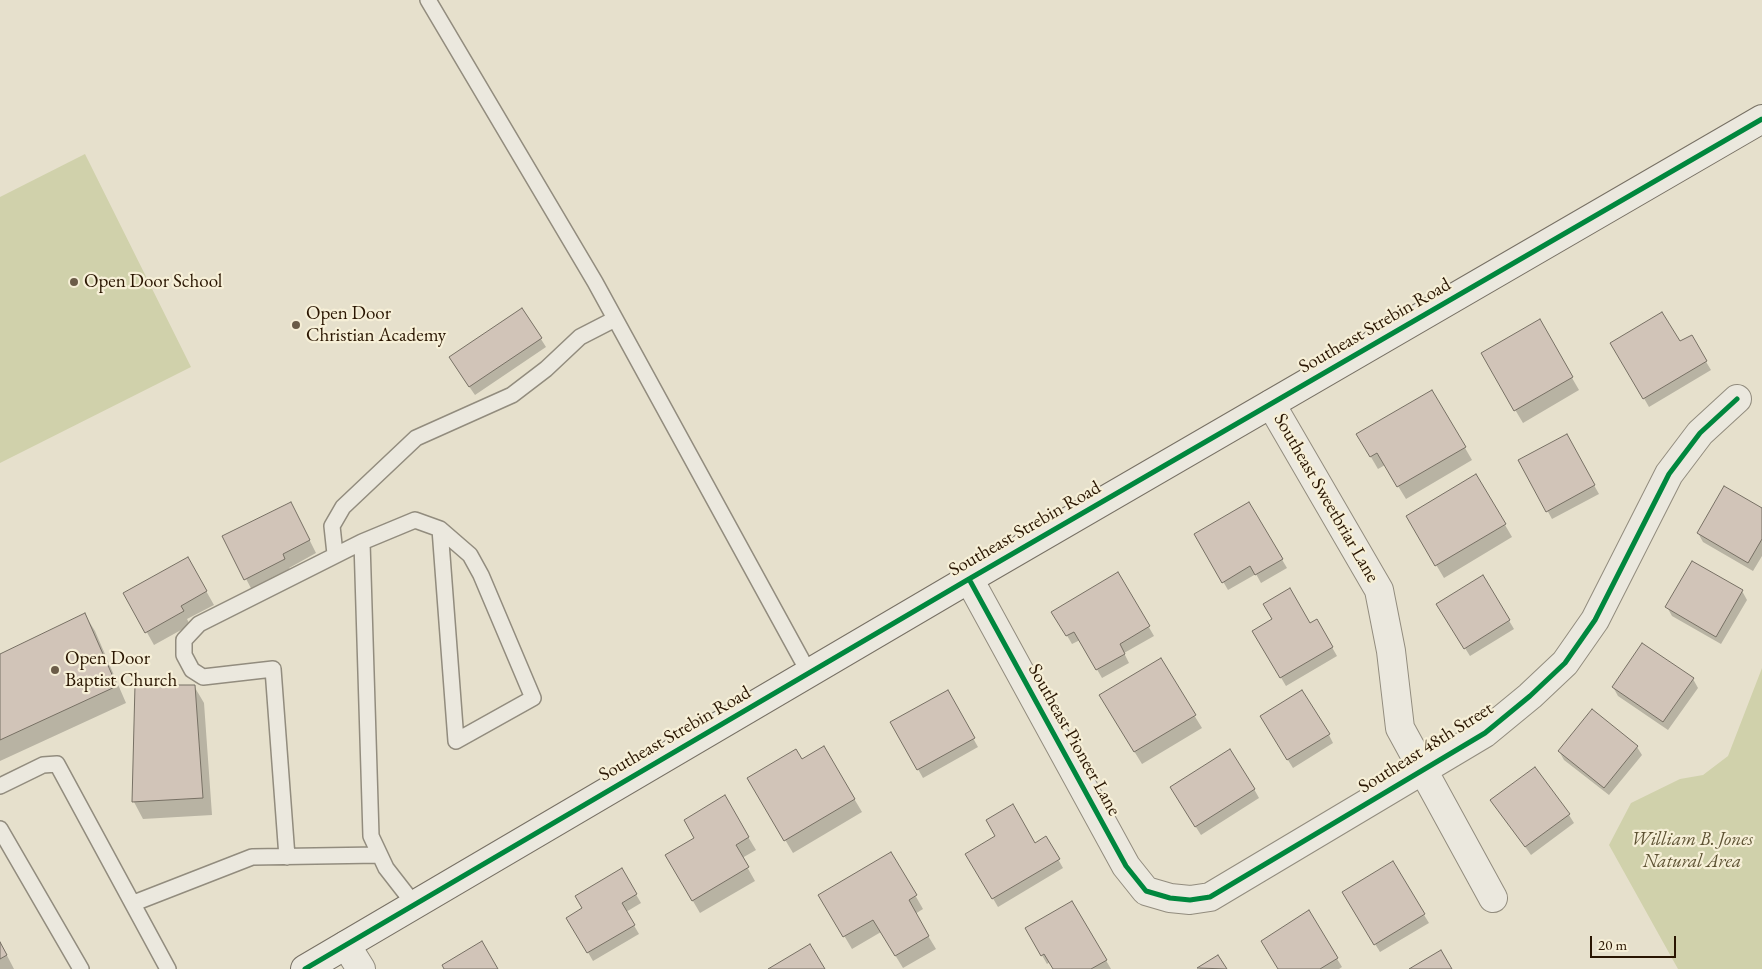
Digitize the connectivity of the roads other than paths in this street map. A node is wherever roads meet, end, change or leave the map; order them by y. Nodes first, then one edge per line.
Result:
1 (428, 0) edge
2 (1762, 119) edge
3 (614, 319) junction
4 (1737, 399) dead end
5 (1271, 404) junction
6 (440, 530) junction
7 (362, 542) junction
8 (335, 554) junction
9 (969, 579) junction
10 (809, 673) junction
11 (1421, 770) junction
12 (0, 786) edge
13 (0, 829) edge
14 (379, 855) junction
15 (288, 857) junction
16 (1170, 898) joint
17 (1493, 898) dead end
18 (134, 904) junction
19 (414, 904) junction
20 (346, 945) junction
21 (81, 969) edge
22 (168, 969) edge
23 (305, 969) edge
24 (362, 969) edge

1 - 3 lane
2 - 5 street, Southeast Strebin Road
3 - 8 lane
3 - 10 lane
4 - 11 street, Southeast 48th Street
5 - 9 street, Southeast Strebin Road
5 - 11 street, Southeast Sweetbriar Lane
6 - 6 lane
6 - 7 lane
7 - 8 lane
7 - 14 lane
8 - 15 lane
9 - 10 street, Southeast Strebin Road
9 - 16 street, Southeast Pioneer Lane
10 - 19 street, Southeast Strebin Road
11 - 16 street, Southeast 48th Street
11 - 17 street, Southeast Sweetbriar Lane
12 - 18 lane
13 - 21 lane
14 - 15 lane
14 - 19 lane
15 - 18 lane
18 - 22 lane
19 - 20 street, Southeast Strebin Road
20 - 23 street, Southeast Strebin Road
20 - 24 street

